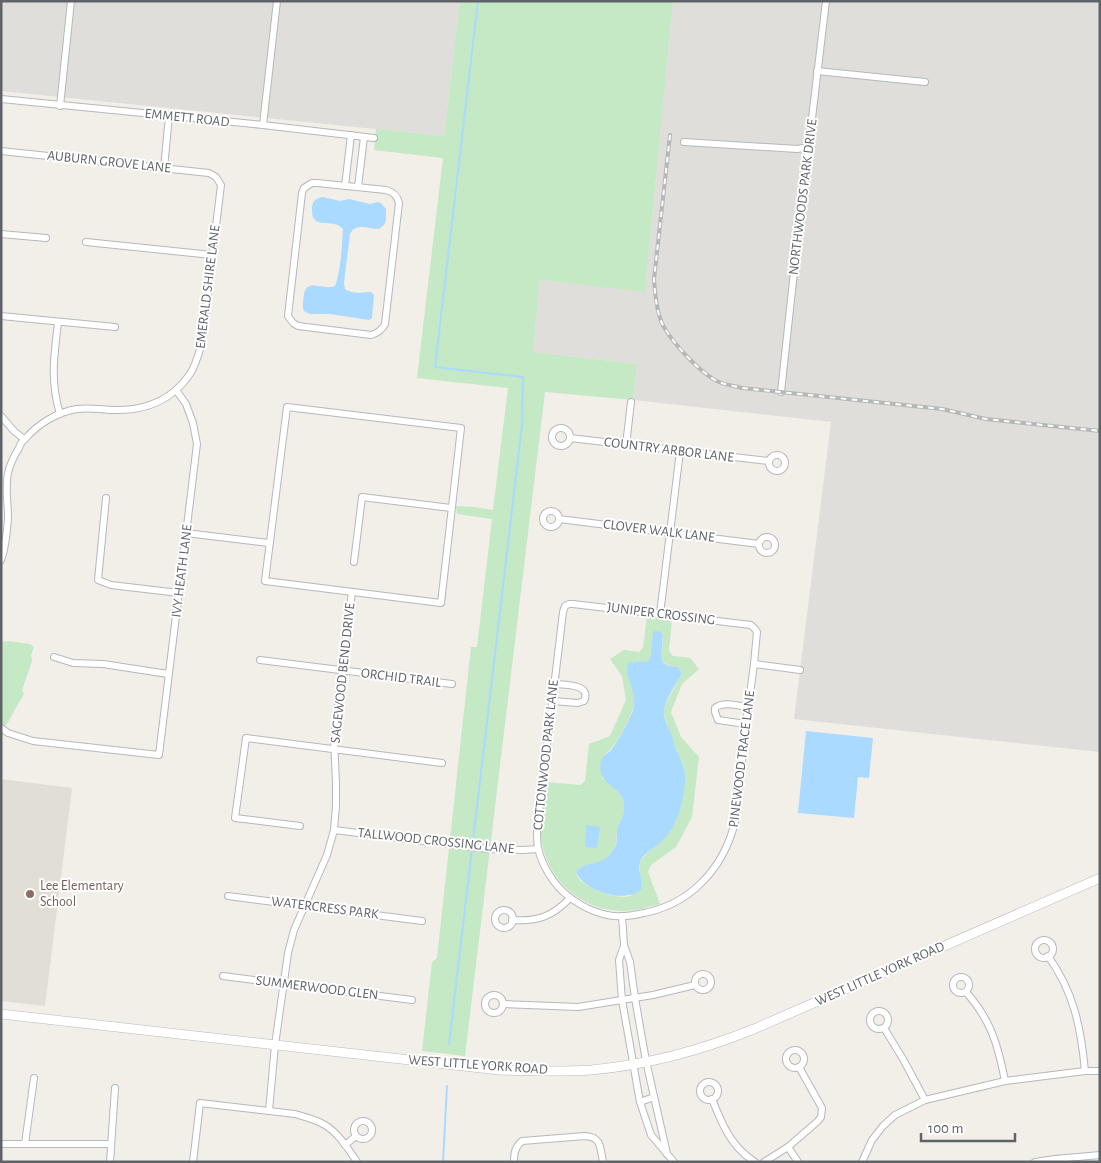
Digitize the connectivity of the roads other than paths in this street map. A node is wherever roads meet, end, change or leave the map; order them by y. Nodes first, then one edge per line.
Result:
1 (71, 1) edge
2 (277, 1) edge
3 (826, 1) edge
4 (818, 71) junction
5 (925, 82) dead end
6 (1, 99) edge
7 (60, 106) junction
8 (169, 116) junction
9 (263, 125) junction
10 (351, 135) junction
11 (364, 137) junction
12 (374, 138) dead end
13 (684, 142) dead end
14 (808, 147) junction
15 (1, 151) edge
16 (348, 162) junction
17 (361, 164) junction
18 (164, 168) junction
19 (216, 177) joint
20 (345, 186) junction
21 (358, 187) junction
22 (1, 234) edge
23 (46, 238) dead end
24 (86, 242) dead end
25 (212, 255) junction
26 (1, 316) edge
27 (58, 323) junction
28 (115, 327) dead end
29 (176, 390) junction
30 (781, 392) dead end
31 (631, 402) dead end
32 (60, 414) junction
33 (1, 416) edge
34 (570, 438) dead end
35 (24, 439) junction
36 (626, 445) junction
37 (680, 451) junction
38 (768, 461) dead end
39 (106, 498) dead end
40 (452, 508) junction
41 (560, 519) dead end
42 (186, 533) junction
43 (670, 533) junction
44 (269, 544) junction
45 (759, 544) dead end
46 (1, 560) edge
47 (354, 562) dead end
48 (352, 592) junction
49 (179, 593) junction
50 (566, 606) joint
51 (660, 614) junction
52 (755, 629) joint
53 (54, 657) dead end
54 (260, 660) dead end
55 (754, 664) junction
56 (800, 670) dead end
57 (343, 671) junction
58 (168, 674) junction
59 (452, 684) dead end
60 (554, 684) junction
61 (552, 701) junction
62 (748, 707) junction
63 (746, 724) junction
64 (1, 728) edge
65 (334, 749) junction
66 (442, 763) dead end
67 (300, 826) dead end
68 (334, 830) junction
69 (538, 849) junction
70 (1100, 878) edge
71 (228, 896) dead end
72 (570, 898) junction
73 (305, 906) junction
74 (622, 916) junction
75 (512, 920) dead end
76 (422, 921) dead end
77 (624, 945) junction
78 (1048, 956) dead end
79 (223, 976) dead end
80 (283, 984) junction
81 (695, 985) dead end
82 (966, 992) dead end
83 (635, 998) junction
84 (412, 1000) dead end
85 (622, 1000) junction
86 (503, 1004) dead end
87 (1, 1014) edge
88 (884, 1028) dead end
89 (275, 1046) junction
90 (646, 1061) junction
91 (633, 1063) junction
92 (799, 1067) dead end
93 (1085, 1071) junction
94 (1100, 1071) edge
95 (34, 1078) dead end
96 (1005, 1081) junction
97 (115, 1088) dead end
98 (654, 1097) junction
99 (712, 1099) dead end
100 (924, 1100) junction
101 (640, 1102) junction
102 (269, 1111) junction
103 (356, 1136) dead end
104 (1, 1144) edge
105 (26, 1144) junction
106 (111, 1144) junction
107 (345, 1145) junction
108 (788, 1147) junction
109 (667, 1154) junction
110 (1100, 1156) edge
111 (1055, 1160) edge
112 (110, 1162) edge
113 (193, 1162) edge
114 (357, 1162) edge
115 (514, 1162) edge
116 (603, 1162) edge
117 (674, 1162) edge
118 (755, 1162) edge
119 (764, 1162) edge
120 (798, 1162) edge
121 (862, 1162) edge
122 (1035, 1162) edge

1 - 7 street
2 - 9 street
3 - 4 street, NORTHWOODS PARK DRIVE
4 - 5 street
4 - 14 street, NORTHWOODS PARK DRIVE
6 - 7 street, EMMETT ROAD
7 - 8 street, EMMETT ROAD
8 - 9 street, EMMETT ROAD
8 - 18 street
9 - 10 street, EMMETT ROAD
10 - 11 street, EMMETT ROAD
10 - 16 street
11 - 12 street, EMMETT ROAD
11 - 17 street
13 - 14 street
14 - 30 street, NORTHWOODS PARK DRIVE
15 - 18 street, AUBURN GROVE LANE
16 - 17 street
16 - 20 street
17 - 21 street
18 - 19 street, AUBURN GROVE LANE
19 - 25 street, EMERALD SHIRE LANE
20 - 21 street
20 - 21 street
22 - 23 street
24 - 25 street
25 - 29 street, EMERALD SHIRE LANE
26 - 27 street
27 - 28 street
27 - 32 street
29 - 32 street, EMERALD SHIRE LANE
29 - 42 street, IVY HEATH LANE
31 - 36 street
32 - 35 street, EMERALD SHIRE LANE
33 - 35 street
34 - 36 street, COUNTRY ARBOR LANE
35 - 46 street
36 - 37 street, COUNTRY ARBOR LANE
37 - 38 street, COUNTRY ARBOR LANE
37 - 43 street
39 - 49 street
40 - 44 street
40 - 47 street
40 - 48 street
41 - 43 street, CLOVER WALK LANE
42 - 44 street
42 - 49 street, IVY HEATH LANE
43 - 45 street, CLOVER WALK LANE
43 - 51 street
44 - 48 street
48 - 57 street, SAGEWOOD BEND DRIVE
49 - 58 street, IVY HEATH LANE
50 - 51 street, JUNIPER CROSSING
50 - 60 street, COTTONWOOD PARK LANE
51 - 52 street, JUNIPER CROSSING
52 - 55 street, PINEWOOD TRACE LANE
53 - 58 street
54 - 57 street, ORCHID TRAIL
55 - 56 street
55 - 62 street, PINEWOOD TRACE LANE
57 - 59 street, ORCHID TRAIL
57 - 65 street, SAGEWOOD BEND DRIVE
58 - 64 street, IVY HEATH LANE
60 - 61 street, COTTONWOOD PARK LANE
60 - 61 street
61 - 69 street, COTTONWOOD PARK LANE
62 - 63 street, PINEWOOD TRACE LANE
62 - 63 street
63 - 74 street, PINEWOOD TRACE LANE
65 - 66 street
65 - 67 street
65 - 68 street, SAGEWOOD BEND DRIVE
68 - 69 street, TALLWOOD CROSSING LANE
68 - 73 street, SAGEWOOD BEND DRIVE
69 - 72 street, COTTONWOOD PARK LANE
70 - 90 main road, WEST LITTLE YORK ROAD
71 - 73 street, WATERCRESS PARK
72 - 74 street, COTTONWOOD PARK LANE
72 - 75 street
73 - 76 street, WATERCRESS PARK
73 - 80 street, SAGEWOOD BEND DRIVE
74 - 77 street
77 - 83 street
77 - 85 street
78 - 93 street
79 - 80 street, SUMMERWOOD GLEN
80 - 84 street, SUMMERWOOD GLEN
80 - 89 street, SAGEWOOD BEND DRIVE
81 - 83 street
82 - 96 street
83 - 85 street
83 - 90 street
85 - 86 street
85 - 91 street
87 - 89 main road, WEST LITTLE YORK ROAD
88 - 100 street
89 - 91 main road, WEST LITTLE YORK ROAD
89 - 102 street, SAGEWOOD BEND DRIVE
90 - 91 main road, WEST LITTLE YORK ROAD
90 - 98 street
91 - 101 street
92 - 108 street
93 - 94 street
93 - 96 street
95 - 105 street
96 - 100 street
97 - 106 street
98 - 101 street
98 - 109 street
99 - 118 street
100 - 121 street
101 - 109 street
102 - 107 street
102 - 113 street
103 - 107 street
104 - 105 street
105 - 106 street
106 - 112 street
107 - 114 street
108 - 119 street
108 - 120 street
109 - 117 street
110 - 111 street
111 - 122 street
115 - 116 street

